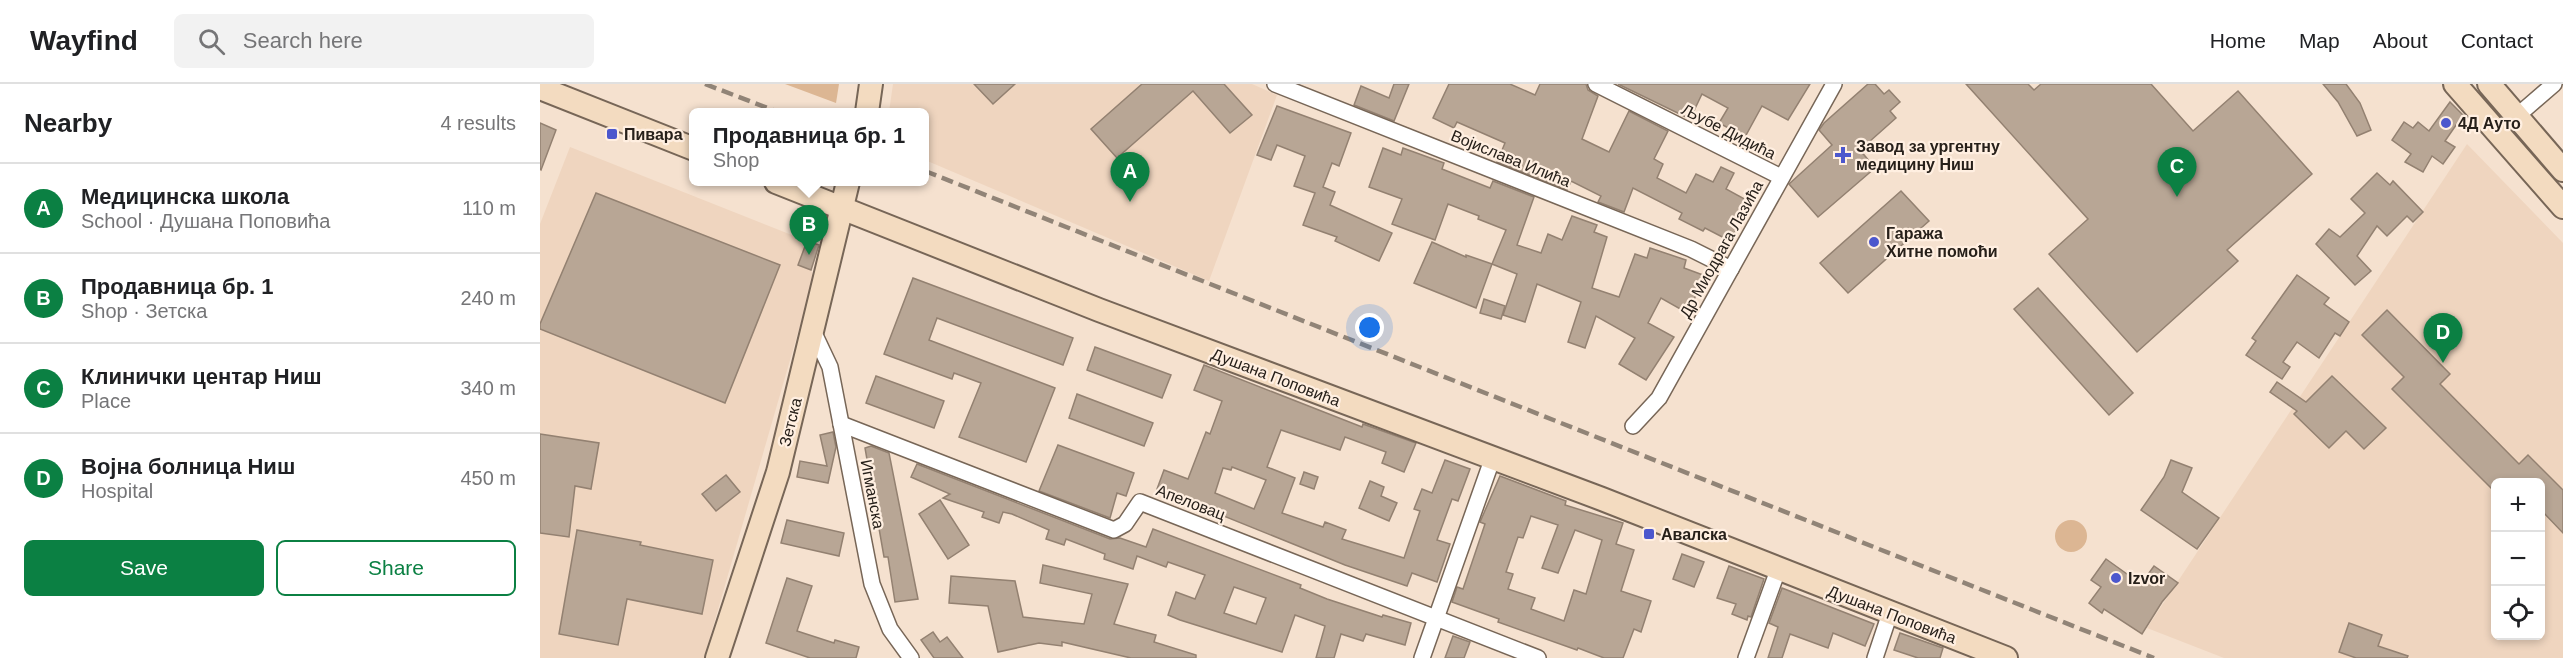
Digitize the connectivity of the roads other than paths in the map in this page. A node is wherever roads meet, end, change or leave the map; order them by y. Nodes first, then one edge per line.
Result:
1 (871, 84) edge
2 (1275, 84) edge
3 (1596, 84) edge
4 (1834, 84) edge
5 (2455, 84) edge
6 (2489, 84) edge
7 (2554, 84) edge
8 (540, 88) edge
9 (868, 108) edge
10 (2517, 116) junction
11 (689, 147) edge
12 (2563, 170) edge
13 (1781, 177) junction
14 (786, 186) edge
15 (847, 186) edge
16 (841, 207) junction
17 (2563, 207) edge
18 (1731, 269) junction
19 (813, 331) junction
20 (841, 424) junction
21 (1633, 426) dead end
22 (1492, 460) junction
23 (1778, 570) junction
24 (1890, 613) junction
25 (1435, 617) junction
26 (717, 658) edge
27 (911, 658) edge
28 (1422, 658) edge
29 (1538, 658) edge
30 (1746, 658) edge
31 (1875, 658) edge
32 (2007, 658) edge

1 - 9 street
2 - 18 street, Војислава Илића
3 - 13 street, Љубе Дидића
4 - 13 street, Др Миодрага Лазића
5 - 17 street
6 - 10 street
7 - 10 street
8 - 11 street
10 - 12 street
13 - 18 street, Др Миодрага Лазића
14 - 16 street, Душана Поповића
15 - 16 street, Зетска
16 - 19 street, Зетска
16 - 22 street, Душана Поповића
18 - 21 street, Др Миодрага Лазића
19 - 20 street, Игманска
19 - 26 street, Зетска
20 - 25 street, Апеловац
20 - 27 street, Игманска
22 - 23 street, Душана Поповића
22 - 25 street
23 - 24 street, Душана Поповића
23 - 30 street
24 - 31 street
24 - 32 street, Душана Поповића
25 - 28 street
25 - 29 street, Апеловац

